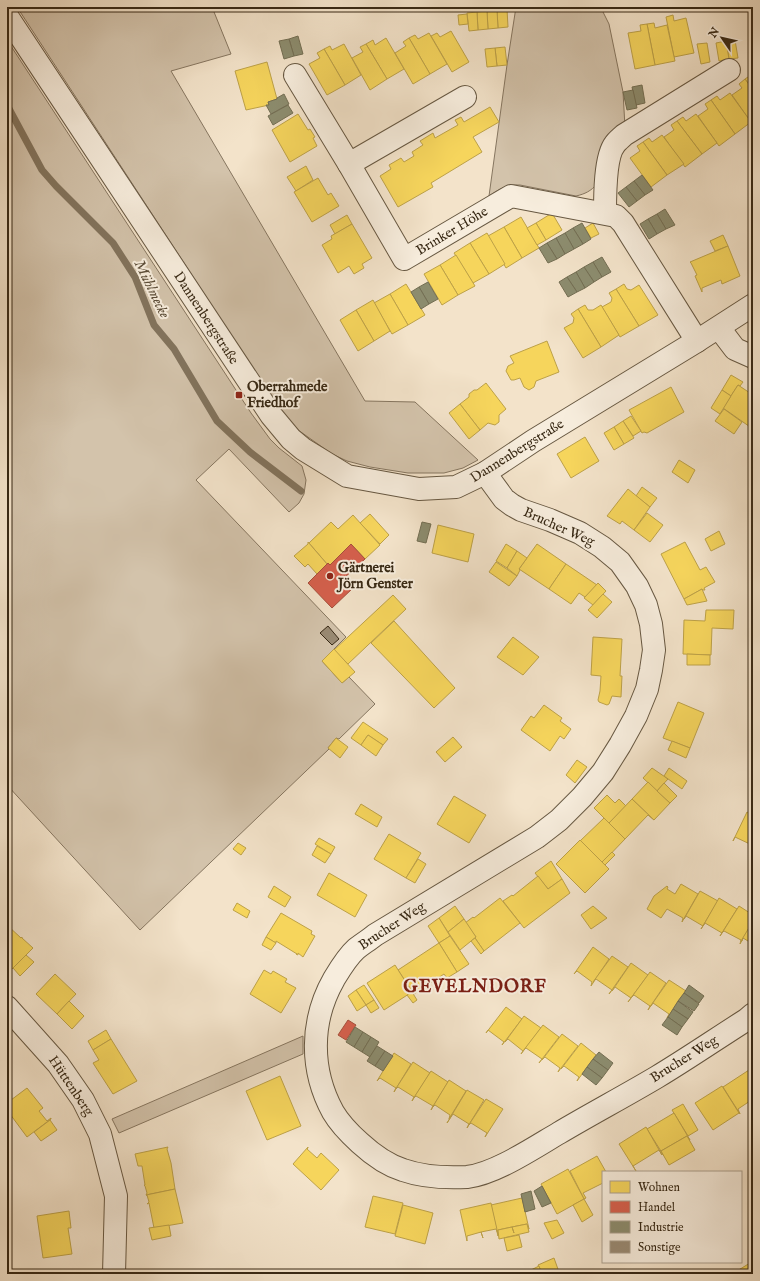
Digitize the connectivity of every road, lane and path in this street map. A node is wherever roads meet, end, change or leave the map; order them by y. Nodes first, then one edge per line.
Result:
1 (7, 16) edge
2 (729, 70) dead end
3 (296, 75) dead end
4 (465, 97) dead end
5 (349, 164) junction
6 (605, 213) junction
7 (753, 305) edge
8 (719, 328) junction
9 (697, 341) junction
10 (753, 357) edge
11 (485, 473) junction
12 (7, 1007) edge
13 (753, 1014) edge
14 (114, 1274) edge

1 - 11 street, Dannenbergstraße
2 - 6 street
3 - 5 street, Brinker Höhe
4 - 5 street
5 - 6 street, Brinker Höhe
6 - 9 street, Brinker Höhe
7 - 8 street, Dannenbergstraße
8 - 9 street, Dannenbergstraße
8 - 10 street
9 - 11 street, Dannenbergstraße
11 - 13 street, Brucher Weg
12 - 14 street, Hüttenberg

